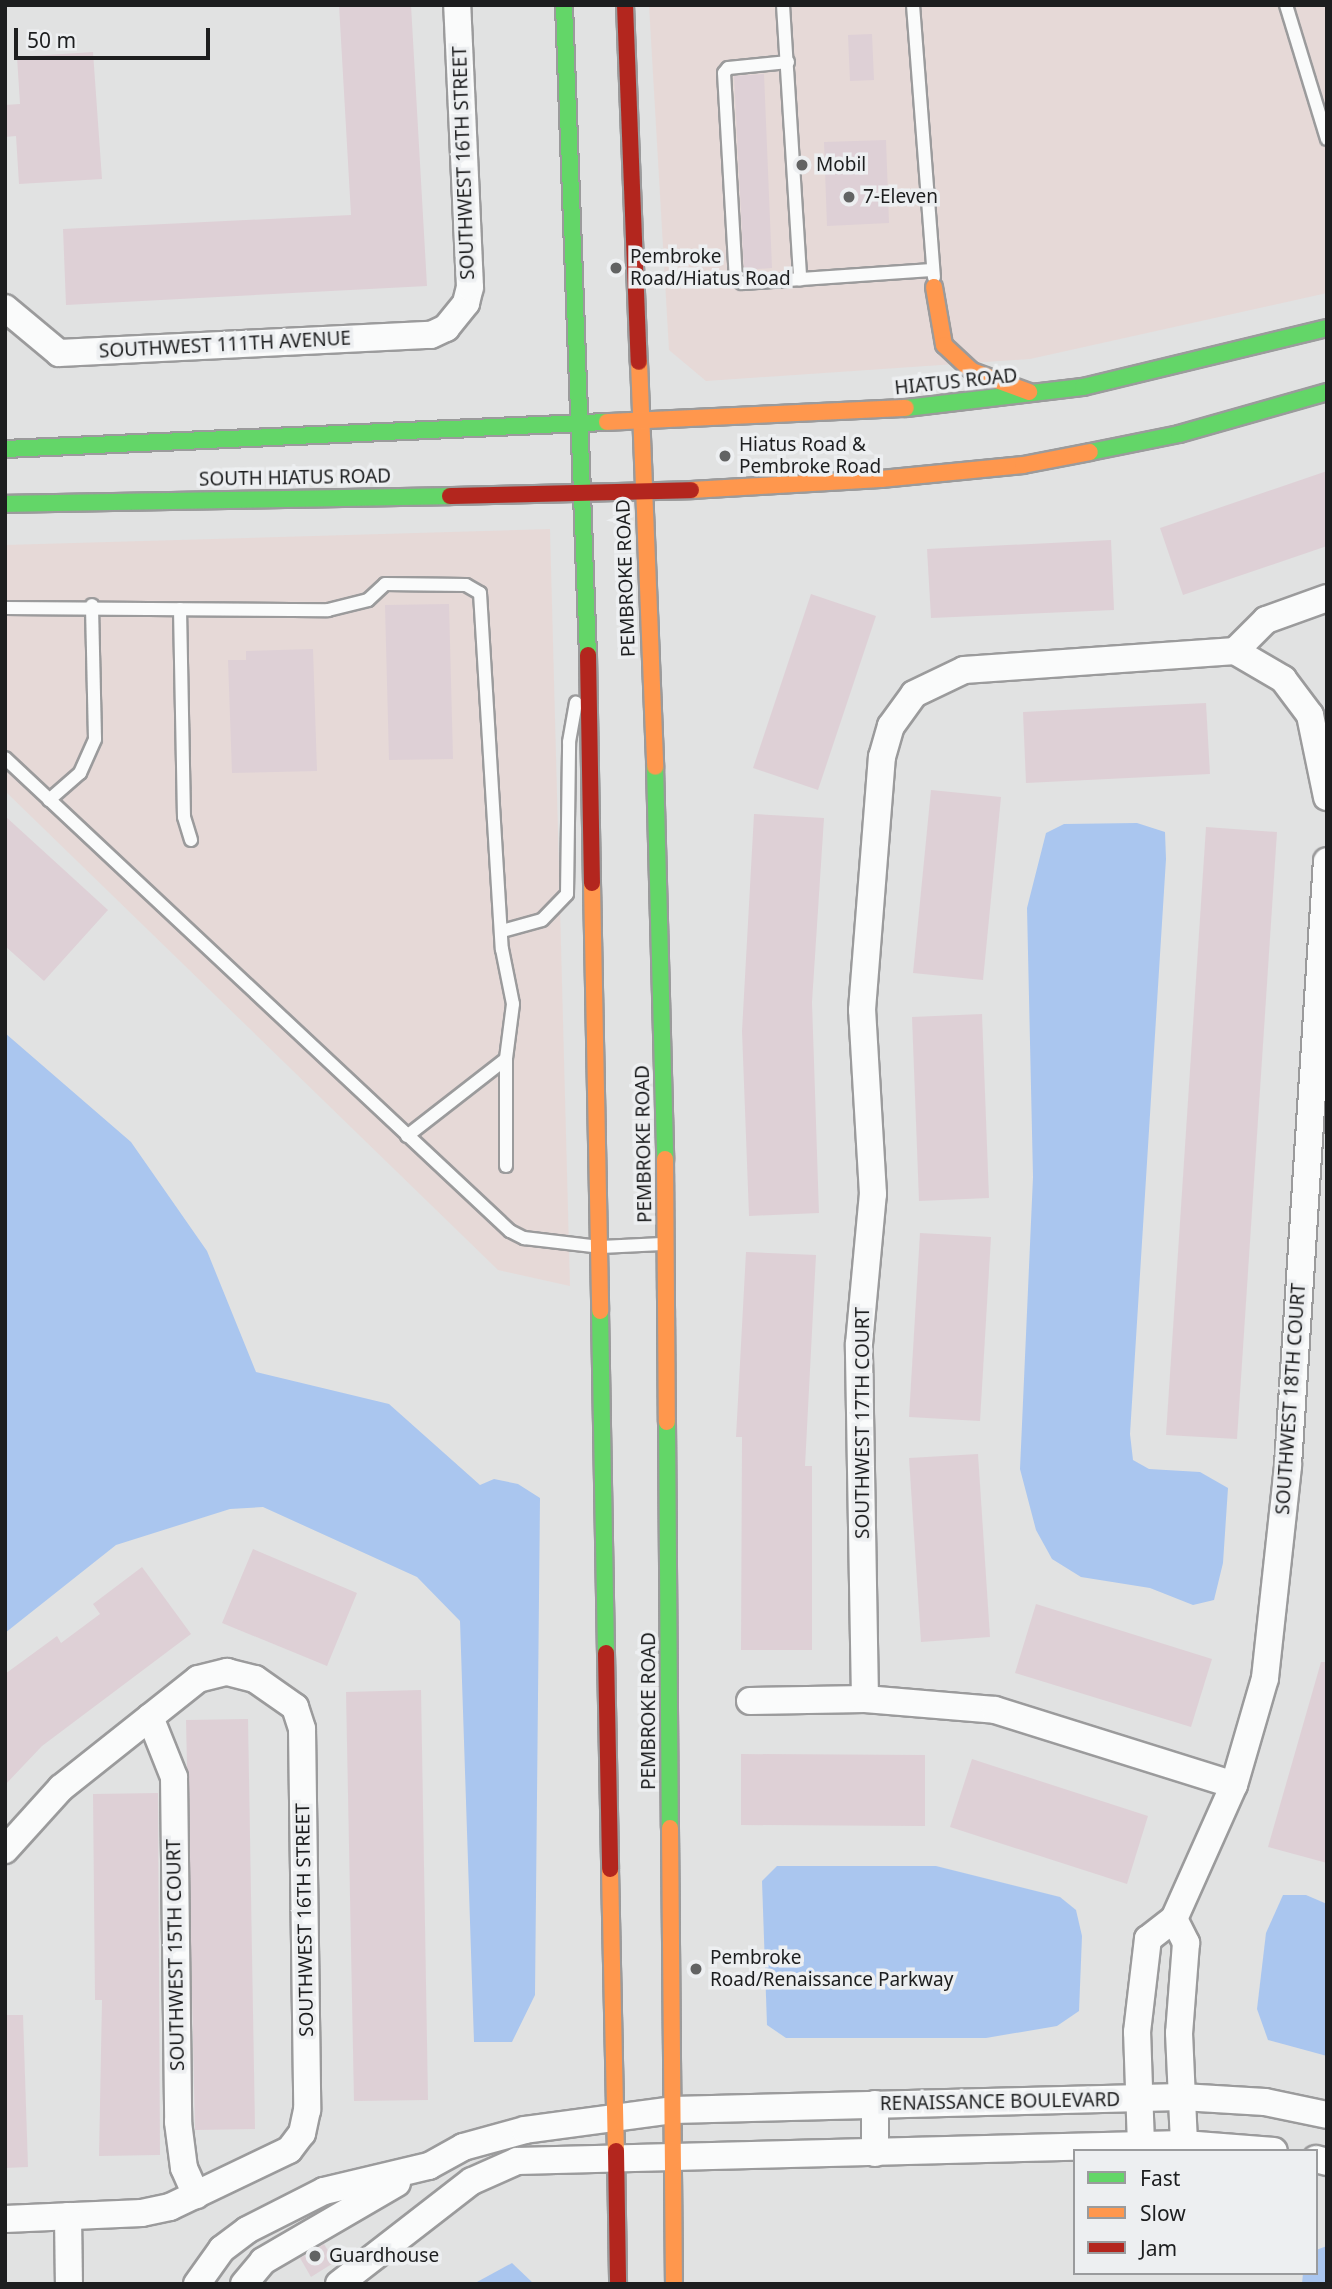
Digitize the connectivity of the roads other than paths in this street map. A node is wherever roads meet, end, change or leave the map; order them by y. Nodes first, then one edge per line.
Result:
1 (457, 5) edge
2 (564, 5) edge
3 (625, 5) edge
4 (783, 5) edge
5 (913, 5) edge
6 (1286, 5) edge
7 (788, 62) junction
8 (1327, 139) edge
9 (934, 278) junction
10 (800, 279) junction
11 (5, 308) edge
12 (457, 318) joint
13 (1327, 328) edge
14 (1327, 392) edge
15 (1036, 395) junction
16 (581, 420) junction
17 (641, 420) junction
18 (5, 449) edge
19 (644, 493) junction
20 (585, 494) junction
21 (5, 504) edge
22 (1327, 598) edge
23 (92, 605) junction
24 (5, 608) edge
25 (180, 609) junction
26 (1235, 651) junction
27 (587, 689) junction
28 (5, 758) edge
29 (1327, 797) edge
30 (49, 800) junction
31 (191, 840) dead end
32 (1327, 861) edge
33 (502, 931) junction
34 (506, 1059) junction
35 (407, 1136) junction
36 (506, 1166) dead end
37 (666, 1244) junction
38 (601, 1247) junction
39 (865, 1699) junction
40 (750, 1701) dead end
41 (150, 1717) junction
42 (1234, 1785) junction
43 (5, 1850) edge
44 (1174, 1919) junction
45 (1182, 2097) junction
46 (1139, 2099) junction
47 (875, 2104) junction
48 (673, 2110) junction
49 (1327, 2115) edge
50 (614, 2119) junction
51 (1184, 2144) junction
52 (1141, 2145) junction
53 (1248, 2149) edge
54 (875, 2153) junction
55 (615, 2159) junction
56 (672, 2160) junction
57 (429, 2166) junction
58 (196, 2195) junction
59 (68, 2216) junction
60 (5, 2219) edge
61 (244, 2283) edge
62 (69, 2284) edge
63 (197, 2284) edge
64 (339, 2284) edge
65 (618, 2284) edge
66 (674, 2284) edge

1 - 12 street, SOUTHWEST 16TH STREET
2 - 16 main road, PEMBROKE ROAD
3 - 17 main road, PEMBROKE ROAD
4 - 7 lane
5 - 9 lane
6 - 8 lane
7 - 10 lane
7 - 10 lane
9 - 10 lane
9 - 15 main road
11 - 12 street, SOUTHWEST 111TH AVENUE
13 - 15 main road, HIATUS ROAD
14 - 19 main road
15 - 17 main road, HIATUS ROAD
16 - 17 main road, HIATUS ROAD
16 - 18 main road, SOUTH HIATUS ROAD
16 - 20 main road, PEMBROKE ROAD
17 - 19 main road, PEMBROKE ROAD
19 - 20 main road
19 - 37 main road, PEMBROKE ROAD
20 - 21 main road, SOUTH HIATUS ROAD
20 - 27 main road, PEMBROKE ROAD
22 - 26 street
23 - 24 lane
23 - 25 lane
23 - 30 lane
25 - 31 lane
25 - 33 lane
26 - 29 street
26 - 39 street, SOUTHWEST 17TH COURT
27 - 33 lane
27 - 38 main road, PEMBROKE ROAD
28 - 30 lane
30 - 35 lane
32 - 42 street, SOUTHWEST 18TH COURT
33 - 34 lane
34 - 35 lane
34 - 36 lane
35 - 38 lane
37 - 38 lane
37 - 48 main road, PEMBROKE ROAD
38 - 50 main road, PEMBROKE ROAD
39 - 40 street
39 - 42 street
41 - 43 street
41 - 58 street, SOUTHWEST 15TH COURT
41 - 58 street, SOUTHWEST 16TH STREET
42 - 44 street, SOUTHWEST 18TH COURT
44 - 45 street
44 - 46 street, SOUTHWEST 18TH COURT
45 - 46 street, RENAISSANCE BOULEVARD
45 - 49 street, RENAISSANCE BOULEVARD
45 - 51 street
46 - 47 street, RENAISSANCE BOULEVARD
46 - 52 street, SOUTHWEST 18TH COURT
47 - 48 street, RENAISSANCE BOULEVARD
47 - 54 street
48 - 50 street, RENAISSANCE BOULEVARD
48 - 56 main road, PEMBROKE ROAD
50 - 55 main road, PEMBROKE ROAD
50 - 57 street, RENAISSANCE BOULEVARD
51 - 52 street
51 - 53 street
52 - 54 street
54 - 56 street
55 - 56 street
55 - 64 street
55 - 65 main road, PEMBROKE ROAD
56 - 66 main road, PEMBROKE ROAD
57 - 61 street, RENAISSANCE BOULEVARD
57 - 63 street
58 - 59 street
59 - 60 street
59 - 62 street

